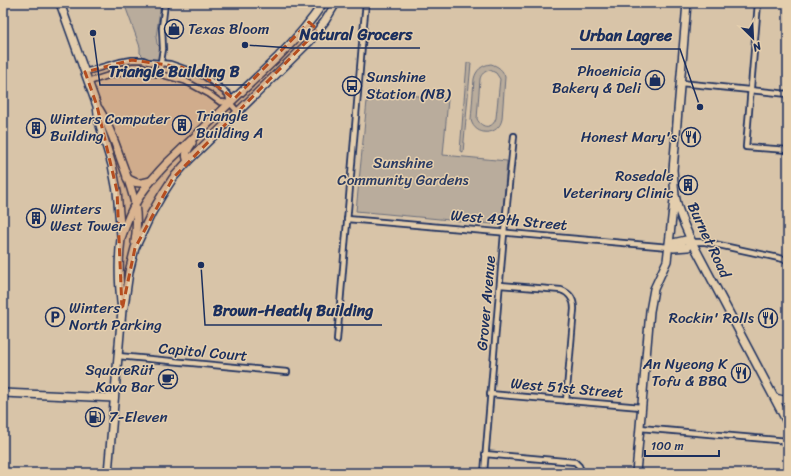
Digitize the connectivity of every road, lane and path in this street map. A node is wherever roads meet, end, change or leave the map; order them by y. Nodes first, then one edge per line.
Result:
1 (60, 3) edge
2 (165, 3) edge
3 (322, 3) edge
4 (336, 3) edge
5 (366, 3) edge
6 (687, 3) edge
7 (758, 3) edge
8 (309, 22) junction
9 (318, 30) junction
10 (161, 63) junction
11 (85, 72) junction
12 (159, 74) junction
13 (88, 82) junction
14 (681, 83) junction
15 (751, 90) junction
16 (788, 94) edge
17 (230, 103) junction
18 (97, 106) junction
19 (238, 112) junction
20 (202, 130) junction
21 (514, 136) dead end
22 (788, 150) edge
23 (188, 161) junction
24 (127, 178) junction
25 (150, 181) junction
26 (675, 194) junction
27 (135, 204) junction
28 (347, 219) junction
29 (504, 233) junction
30 (122, 238) junction
31 (692, 242) junction
32 (669, 247) junction
33 (135, 248) junction
34 (788, 260) edge
35 (500, 285) junction
36 (122, 310) junction
37 (337, 340) dead end
38 (118, 356) junction
39 (287, 372) dead end
40 (3, 393) edge
41 (490, 394) junction
42 (114, 398) junction
43 (775, 398) junction
44 (566, 401) junction
45 (788, 401) edge
46 (642, 407) junction
47 (788, 424) edge
48 (640, 428) junction
49 (788, 441) edge
50 (485, 454) junction
51 (108, 473) edge
52 (484, 473) edge
53 (582, 473) edge
54 (636, 473) edge

1 - 11 main road
2 - 10 street
3 - 8 main road
4 - 9 main road
5 - 28 street
6 - 14 main road, Burnet Road
7 - 15 street
8 - 9 main road
8 - 17 main road
9 - 19 main road
10 - 11 street
10 - 12 street
10 - 17 street
11 - 13 main road
12 - 13 street
12 - 17 street
13 - 18 main road
14 - 15 street
14 - 26 main road, Burnet Road
15 - 16 street
15 - 22 street
17 - 19 street
17 - 20 main road
18 - 24 main road
18 - 30 main road
19 - 23 main road
20 - 23 main road
20 - 25 main road
21 - 29 street, Grover Avenue
23 - 33 main road
24 - 25 main road
24 - 27 main road
25 - 27 main road
26 - 31 main road, Burnet Road
26 - 32 main road
27 - 30 main road
27 - 33 main road
28 - 29 street, West 49th Street
28 - 37 street
29 - 32 street, West 49th Street
29 - 35 street, Grover Avenue
30 - 36 main road
31 - 32 main road, West 49th Street
31 - 34 street, West 49th Street
31 - 43 main road, Burnet Road
32 - 46 main road
33 - 36 main road
35 - 41 street, Grover Avenue
35 - 44 street
36 - 38 main road
38 - 39 street, Capitol Court
38 - 42 main road
40 - 42 main road
41 - 44 street, West 51st Street
41 - 50 street, Grover Avenue
42 - 51 main road
43 - 45 main road
43 - 47 main road, Burnet Road
44 - 46 street, West 51st Street
46 - 48 main road
48 - 49 street
48 - 54 main road
50 - 52 street, Grover Avenue
50 - 53 street

